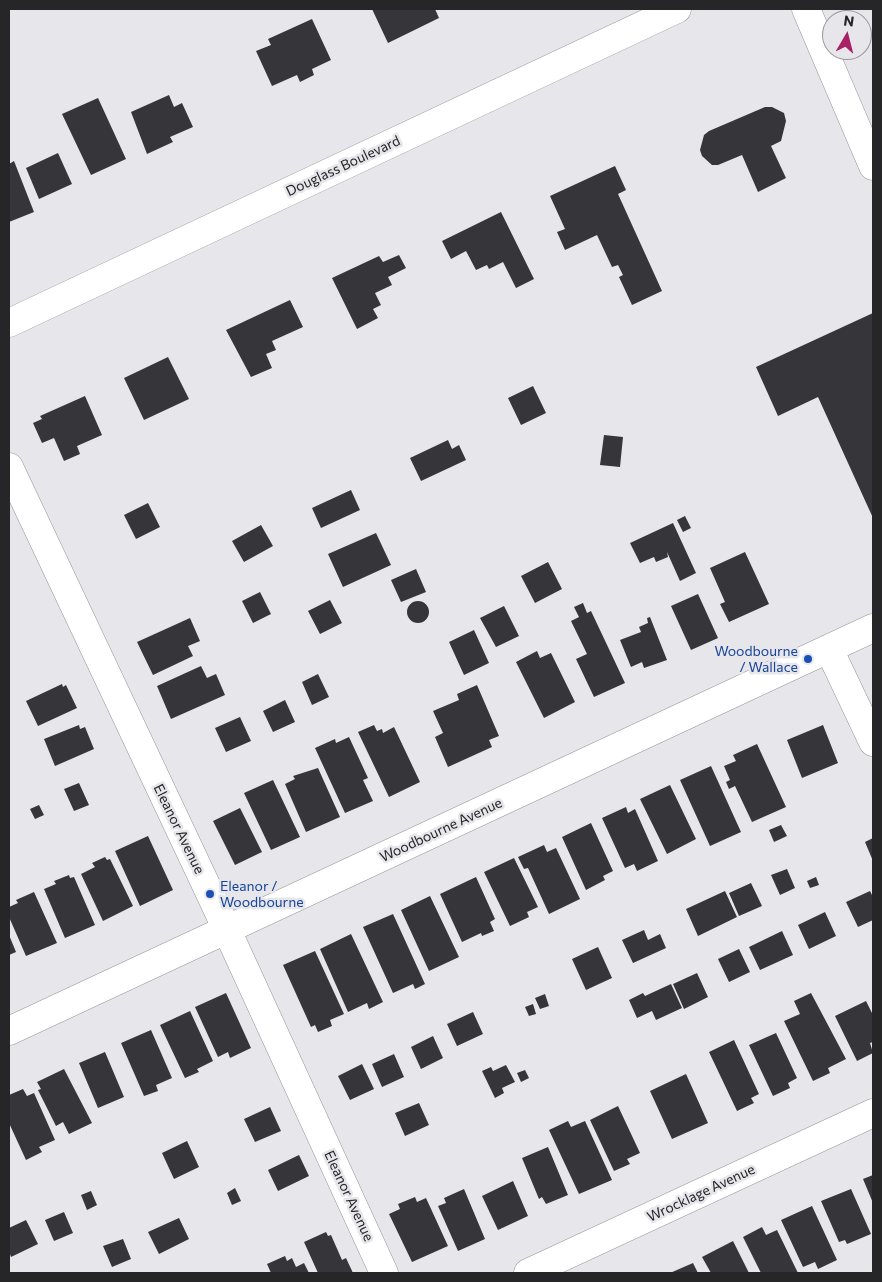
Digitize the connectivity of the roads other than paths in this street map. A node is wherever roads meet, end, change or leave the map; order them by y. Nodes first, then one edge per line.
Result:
1 (677, 9) edge
2 (806, 9) edge
3 (873, 166) edge
4 (9, 323) edge
5 (9, 467) edge
6 (873, 628) edge
7 (829, 649) junction
8 (873, 742) edge
9 (226, 928) junction
10 (9, 1031) edge
11 (873, 1113) edge
12 (384, 1273) edge
13 (528, 1273) edge

1 - 4 street, Douglass Boulevard
2 - 3 street
5 - 9 street, Eleanor Avenue
6 - 7 street, Woodbourne Avenue
7 - 8 street
7 - 9 street, Woodbourne Avenue
9 - 10 street, Woodbourne Avenue
9 - 12 street, Eleanor Avenue
11 - 13 street, Wrocklage Avenue

